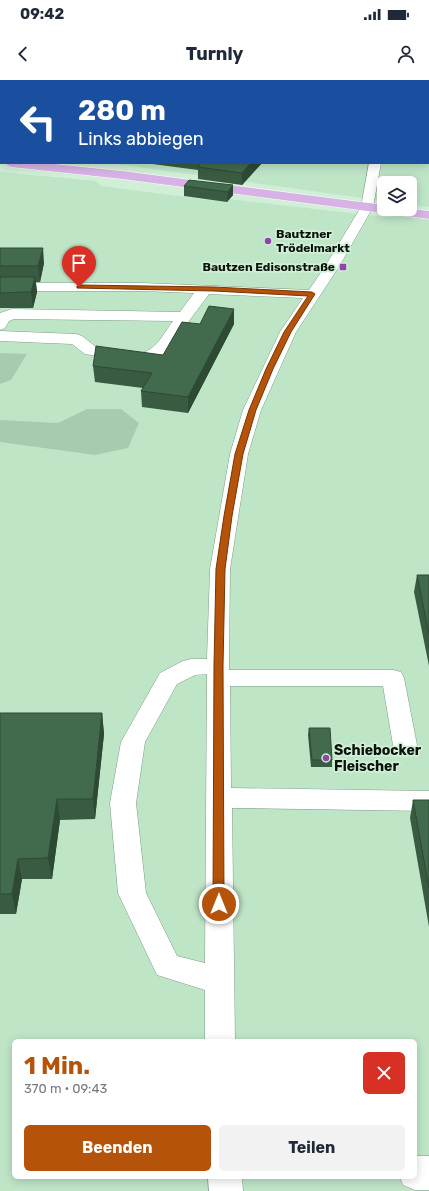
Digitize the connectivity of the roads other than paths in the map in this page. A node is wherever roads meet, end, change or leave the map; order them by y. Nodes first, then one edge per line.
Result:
1 (20, 164) edge
2 (375, 164) edge
3 (377, 185) edge
4 (377, 208) edge
5 (377, 210) edge
6 (417, 213) edge
7 (429, 215) edge
8 (0, 287) edge
9 (205, 289) junction
10 (312, 294) junction
11 (184, 317) junction
12 (0, 325) edge
13 (0, 336) edge
14 (219, 672) junction
15 (405, 745) dead end
16 (219, 798) junction
17 (429, 801) edge
18 (218, 980) junction
19 (220, 1039) edge
20 (429, 1173) edge
21 (417, 1174) edge
22 (225, 1179) edge
23 (226, 1191) edge

1 - 4 main road
2 - 3 street
5 - 10 street
6 - 7 main road
8 - 9 street
9 - 10 street
9 - 11 street
10 - 14 street
11 - 12 street
11 - 13 street
14 - 15 street
14 - 16 street
14 - 18 street
16 - 17 street
16 - 18 street
18 - 19 street
20 - 21 street
22 - 23 street

